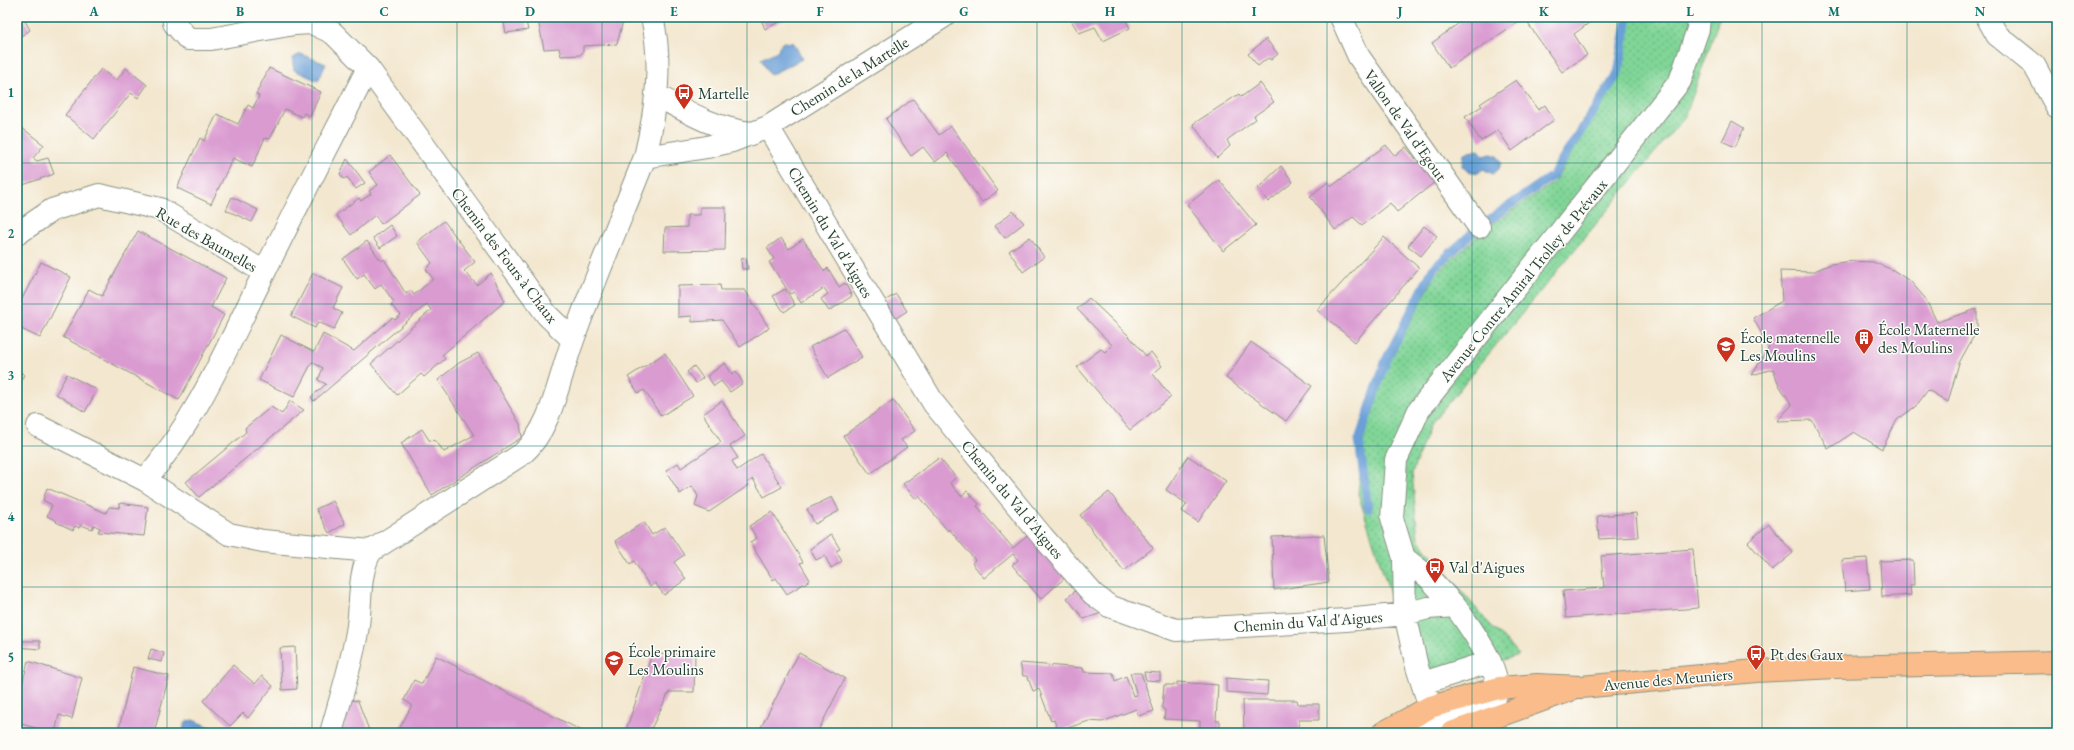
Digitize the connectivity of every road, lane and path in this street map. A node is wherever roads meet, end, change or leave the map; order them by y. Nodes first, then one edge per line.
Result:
1 (174, 17) edge
2 (652, 17) edge
3 (944, 17) edge
4 (1341, 17) edge
5 (1699, 17) edge
6 (1987, 17) edge
7 (368, 68) junction
8 (656, 95) junction
9 (2057, 107) edge
10 (760, 130) junction
11 (645, 157) junction
12 (1479, 228) dead end
13 (17, 234) edge
14 (264, 272) junction
15 (573, 340) junction
16 (38, 426) dead end
17 (145, 480) junction
18 (371, 552) junction
19 (1404, 558) junction
20 (1455, 606) junction
21 (1405, 614) junction
22 (1489, 662) junction
23 (2057, 662) edge
24 (1423, 683) junction
25 (1581, 687) junction
26 (1499, 688) junction
27 (1430, 708) junction
28 (1449, 727) edge
29 (331, 733) edge
30 (1383, 733) edge
31 (1424, 733) edge

1 - 7 street, Chemin des Fours à Chaux
2 - 8 street
3 - 10 street, Chemin de la Martelle
4 - 12 street, Vallon de Val d'Egout
5 - 19 street, Avenue Contre Amiral Trolley de Prévaux
6 - 9 street
7 - 14 street, Rue des Baumelles
7 - 15 street, Chemin des Fours à Chaux
8 - 10 street
8 - 11 street
10 - 11 street, Chemin de la Martelle
10 - 21 street, Chemin du Val d'Aigues
11 - 15 street
13 - 14 street, Rue des Baumelles
14 - 17 street, Rue des Baumelles
15 - 18 street
16 - 17 street
17 - 18 street
18 - 29 street
19 - 20 street
19 - 21 street, Avenue Contre Amiral Trolley de Prévaux
20 - 21 street, Chemin du Val d'Aigues
20 - 22 street
21 - 24 street, Avenue Contre Amiral Trolley de Prévaux
22 - 24 street
22 - 26 street
23 - 25 main road, Avenue des Meuniers
24 - 27 street, Avenue Contre Amiral Trolley de Prévaux
25 - 26 main road, Avenue des Meuniers
25 - 28 main road
26 - 27 main road, Avenue des Meuniers
26 - 28 street
27 - 28 street
27 - 30 main road, Avenue des Meuniers
28 - 31 street

